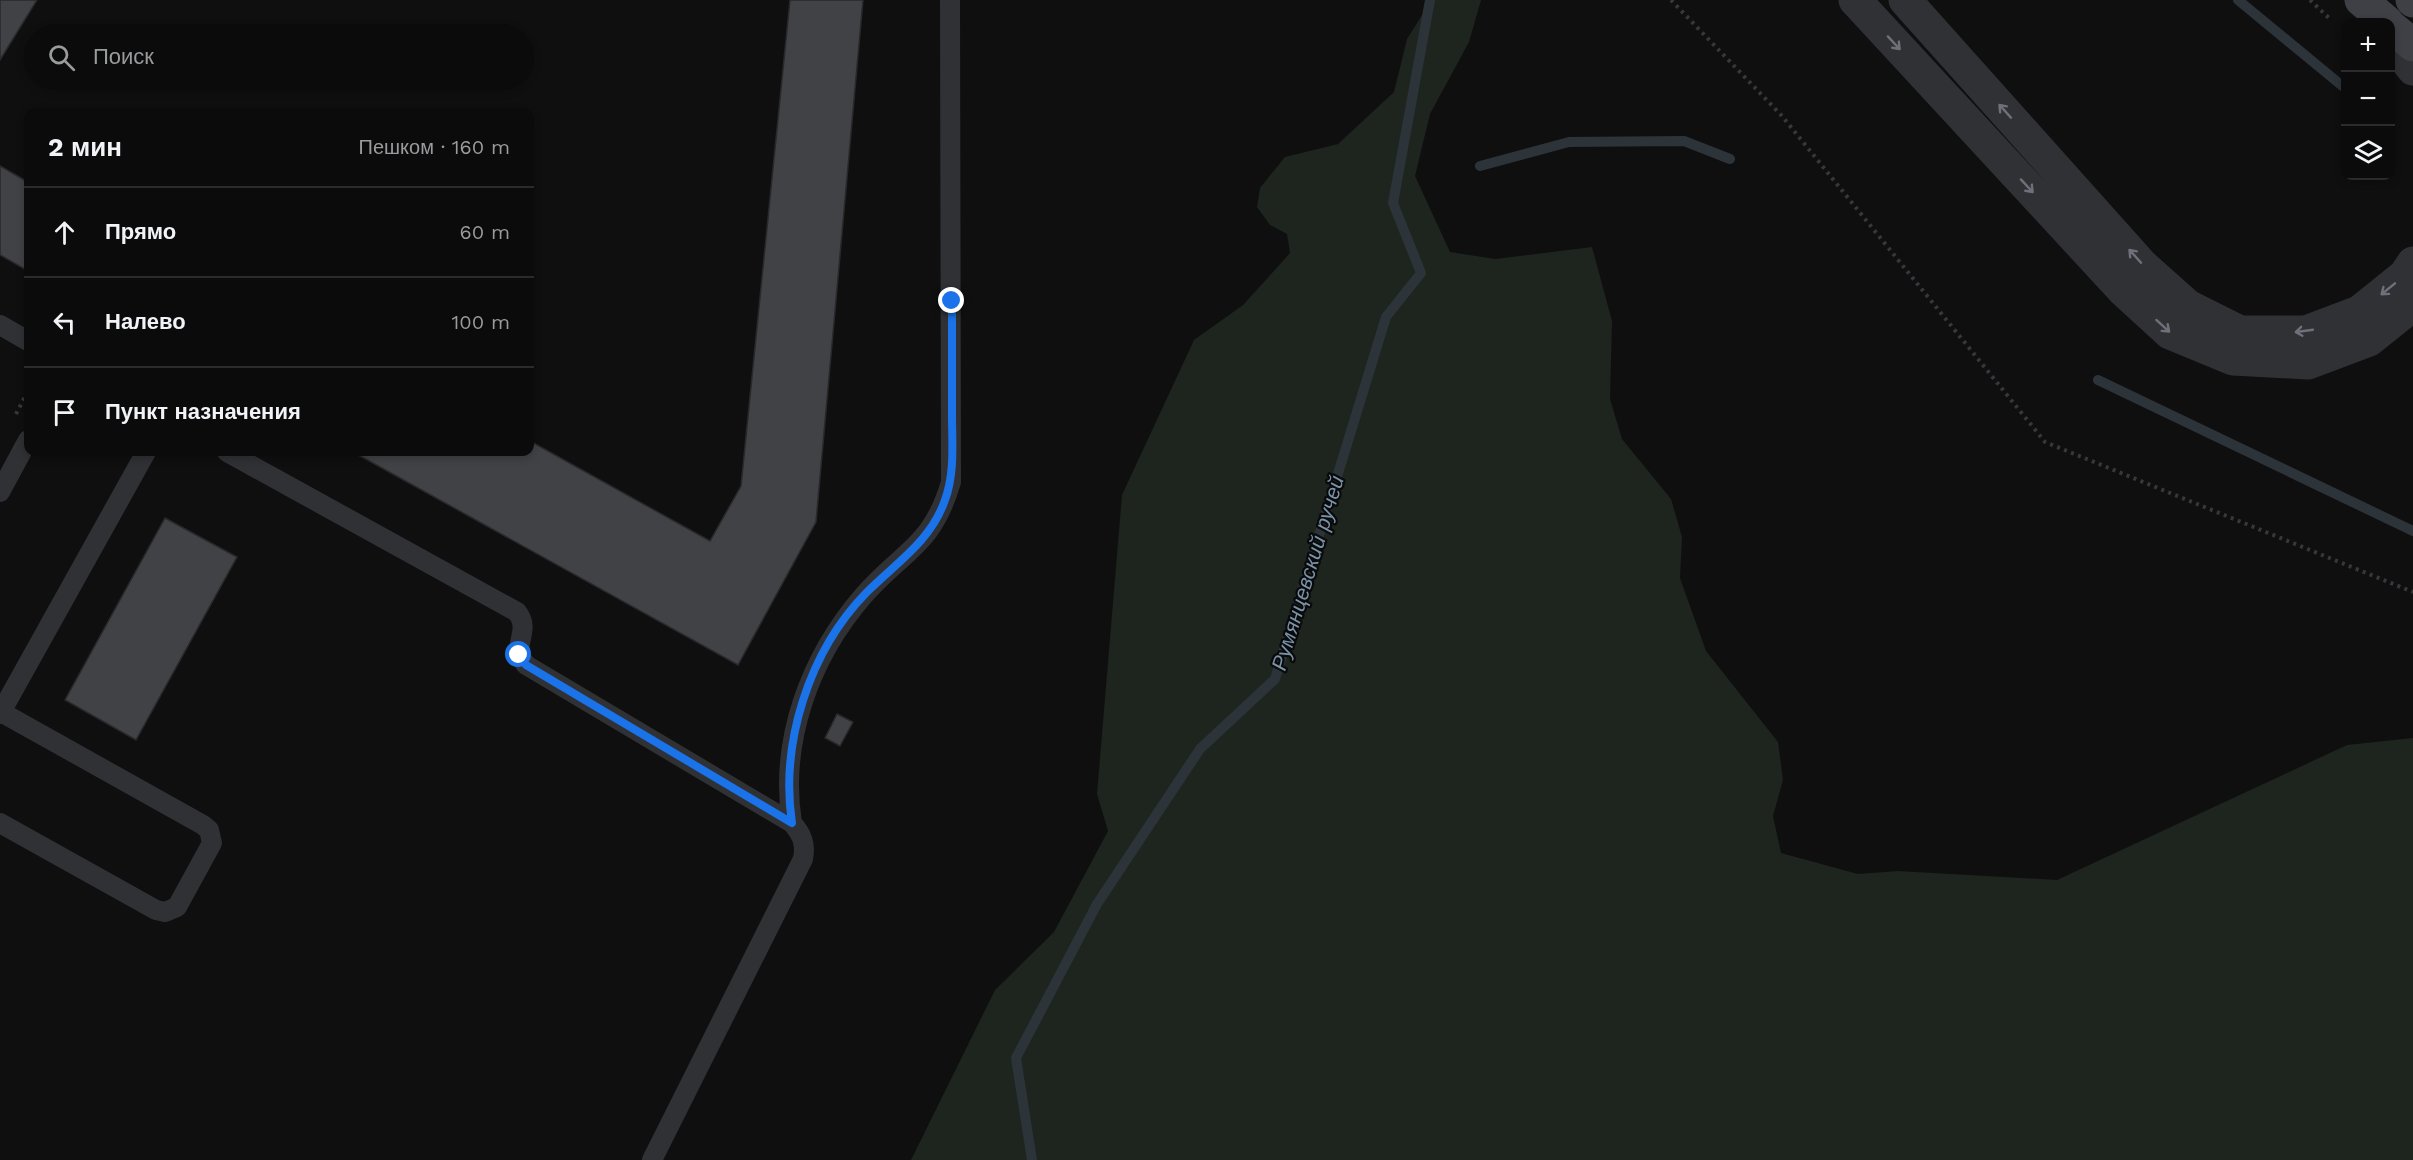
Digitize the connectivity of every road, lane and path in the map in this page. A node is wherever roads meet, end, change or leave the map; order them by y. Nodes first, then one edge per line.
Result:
1 (950, 0) edge
2 (1671, 0) edge
3 (1855, 0) edge
4 (1905, 0) edge
5 (2359, 0) edge
6 (2373, 18) edge
7 (2381, 18) edge
8 (2395, 29) edge
9 (2395, 45) edge
10 (2413, 45) edge
11 (2413, 69) edge
12 (2413, 263) edge
13 (2413, 305) edge
14 (0, 326) edge
15 (24, 339) edge
16 (24, 447) edge
17 (144, 456) edge
18 (234, 456) edge
19 (0, 492) edge
20 (2413, 592) edge
21 (1, 713) edge
22 (0, 823) edge
23 (792, 823) junction
24 (652, 1160) edge

1 - 23 lane
2 - 20 path
3 -> 13 street
12 -> 4 street
5 - 6 street
5 - 7 main road
8 - 10 main road
9 - 11 street
14 - 15 lane
16 - 19 lane
17 - 21 lane
18 - 23 lane
21 - 22 lane
23 - 24 lane

